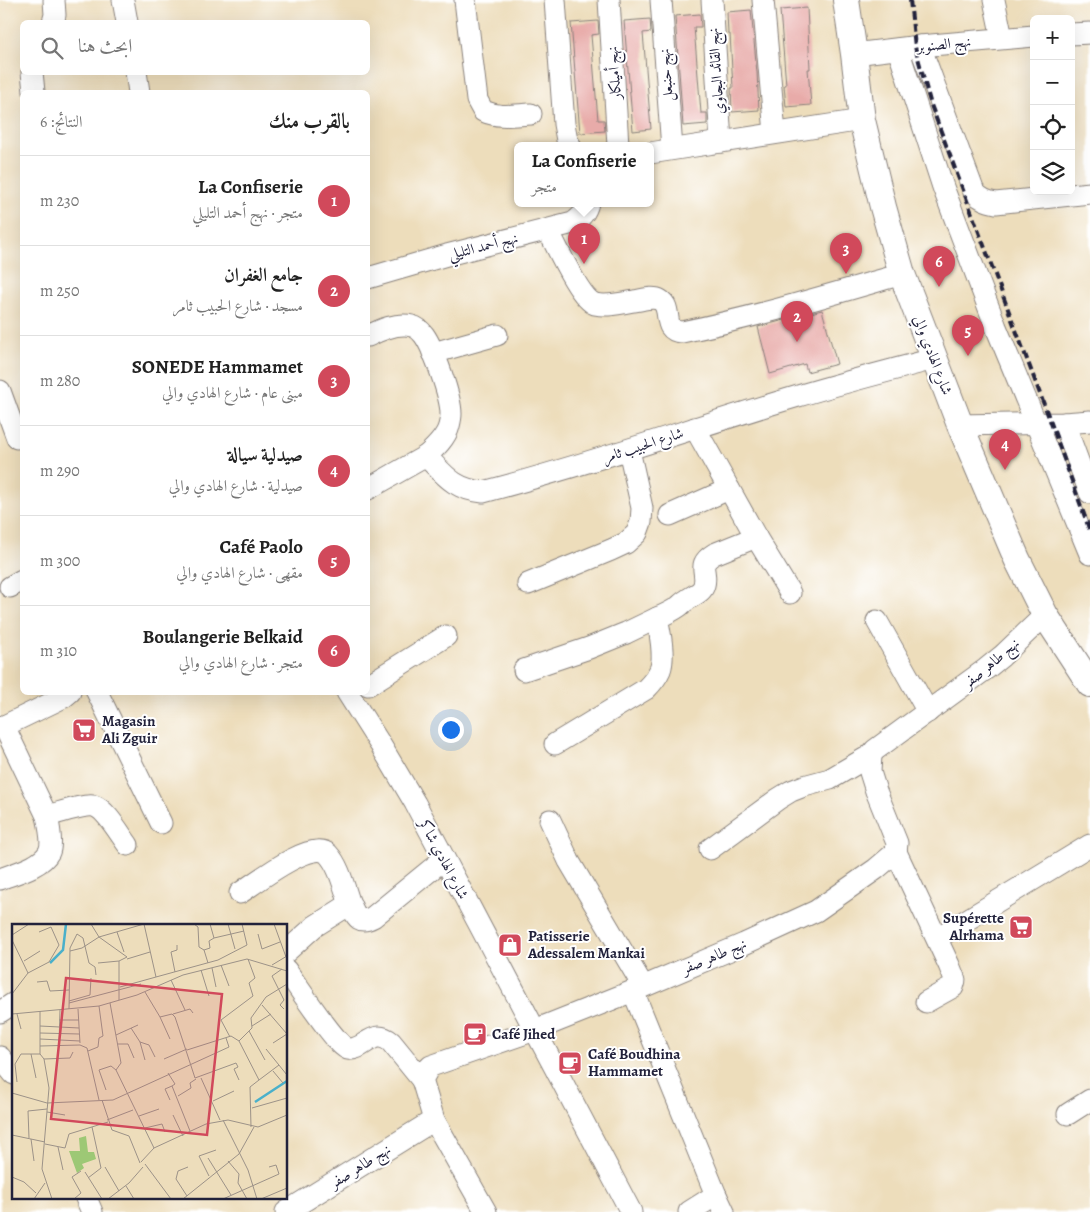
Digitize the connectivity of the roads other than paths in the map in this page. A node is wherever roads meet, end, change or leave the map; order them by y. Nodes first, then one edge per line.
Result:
1 (54, 0) edge
2 (123, 0) edge
3 (465, 0) edge
4 (555, 0) edge
5 (609, 0) edge
6 (661, 0) edge
7 (712, 0) edge
8 (762, 0) edge
9 (846, 0) edge
10 (994, 0) edge
11 (54, 20) edge
12 (127, 20) edge
13 (1090, 33) edge
14 (1075, 34) edge
15 (1030, 36) edge
16 (1002, 38) junction
17 (920, 46) junction
18 (898, 48) junction
19 (854, 54) junction
20 (32, 75) edge
21 (136, 75) edge
22 (34, 90) edge
23 (139, 90) edge
24 (530, 114) dead end
25 (862, 120) junction
26 (775, 134) junction
27 (568, 142) edge
28 (618, 142) edge
29 (721, 142) junction
30 (672, 149) junction
31 (654, 152) edge
32 (1090, 193) edge
33 (587, 207) edge
34 (548, 230) junction
35 (902, 274) junction
36 (370, 277) edge
37 (370, 335) edge
38 (497, 335) dead end
39 (433, 353) junction
40 (934, 359) junction
41 (0, 391) edge
42 (1090, 421) edge
43 (1037, 423) junction
44 (1064, 423) junction
45 (960, 425) junction
46 (695, 428) junction
47 (13, 441) edge
48 (629, 450) junction
49 (426, 456) junction
50 (370, 488) edge
51 (729, 489) junction
52 (1090, 493) edge
53 (670, 515) dead end
54 (756, 537) junction
55 (1090, 554) edge
56 (528, 584) dead end
57 (790, 593) dead end
58 (1045, 615) junction
59 (657, 618) junction
60 (877, 622) dead end
61 (446, 636) dead end
62 (524, 670) dead end
63 (370, 684) edge
64 (1090, 684) edge
65 (66, 695) edge
66 (98, 695) edge
67 (351, 695) edge
68 (928, 712) junction
69 (2, 727) edge
70 (556, 744) dead end
71 (871, 756) junction
72 (47, 816) junction
73 (550, 820) dead end
74 (161, 823) dead end
75 (128, 845) dead end
76 (1090, 845) edge
77 (710, 849) dead end
78 (896, 852) junction
79 (444, 859) junction
80 (0, 879) edge
81 (240, 893) dead end
82 (350, 904) junction
83 (937, 938) junction
84 (288, 950) edge
85 (288, 973) edge
86 (638, 988) junction
87 (926, 1002) dead end
88 (12, 1004) edge
89 (0, 1012) edge
90 (535, 1030) junction
91 (0, 1057) edge
92 (12, 1072) edge
93 (422, 1080) junction
94 (1090, 1100) edge
95 (1068, 1114) dead end
96 (434, 1120) junction
97 (87, 1200) edge
98 (720, 1204) edge
99 (92, 1212) edge
100 (286, 1212) edge
101 (486, 1212) edge
102 (631, 1212) edge
103 (689, 1212) edge

1 - 11 street
2 - 12 street
3 - 24 street
4 - 27 street
5 - 28 street, نهج أميلكار
6 - 30 street, نهج حنبعل
7 - 29 street, نهج القائد البجاوي
8 - 26 street
9 - 19 main road, شارع الهادي والي
10 - 16 street
13 - 14 street
15 - 16 street, نهج الصنوبر
16 - 17 street, نهج الصنوبر
17 - 18 street, نهج الصنوبر
17 - 32 street
18 - 19 street, نهج الصنوبر
18 - 43 street
19 - 25 main road, شارع الهادي والي
20 - 22 street
21 - 23 street
25 - 26 street
25 - 35 main road, شارع الهادي والي
26 - 29 street
29 - 30 street
30 - 31 street
33 - 34 street, نهج أحمد التليلي
34 - 35 street
34 - 36 street, نهج أحمد التليلي
35 - 40 main road, شارع الهادي والي
37 - 39 street
38 - 39 street
39 - 49 street
40 - 45 main road, شارع الهادي والي
40 - 46 street, شارع الحبيب ثامر
41 - 47 street
42 - 44 street
43 - 44 street
43 - 45 street
43 - 55 street
44 - 52 street
45 - 58 main road, شارع الهادي والي
46 - 48 street, شارع الحبيب ثامر
46 - 51 street
48 - 49 street, شارع الحبيب ثامر
48 - 56 street
49 - 50 street
51 - 53 street
51 - 54 street
54 - 57 street
54 - 59 street
58 - 64 main road, شارع الهادي والي
58 - 68 street, نهج طاهر صفر
59 - 62 street
59 - 70 street
60 - 68 street
61 - 63 street
65 - 69 street
66 - 74 street
67 - 79 street, شارع الهادي شاكر
68 - 71 street, نهج طاهر صفر
69 - 72 street
71 - 77 street, نهج طاهر صفر
71 - 78 street
72 - 75 street
72 - 80 street
73 - 86 street
76 - 83 street
78 - 83 street
78 - 86 street, نهج طاهر صفر
79 - 82 street
79 - 90 street, شارع الهادي شاكر
81 - 82 street
82 - 84 street
83 - 87 street
85 - 93 street
86 - 90 street, نهج طاهر صفر
86 - 98 street
88 - 89 street
90 - 93 street, نهج طاهر صفر
90 - 102 street, شارع الهادي شاكر
91 - 92 street
93 - 96 street
94 - 95 street
96 - 100 street, نهج طاهر صفر
96 - 101 street
97 - 99 street
98 - 103 street

